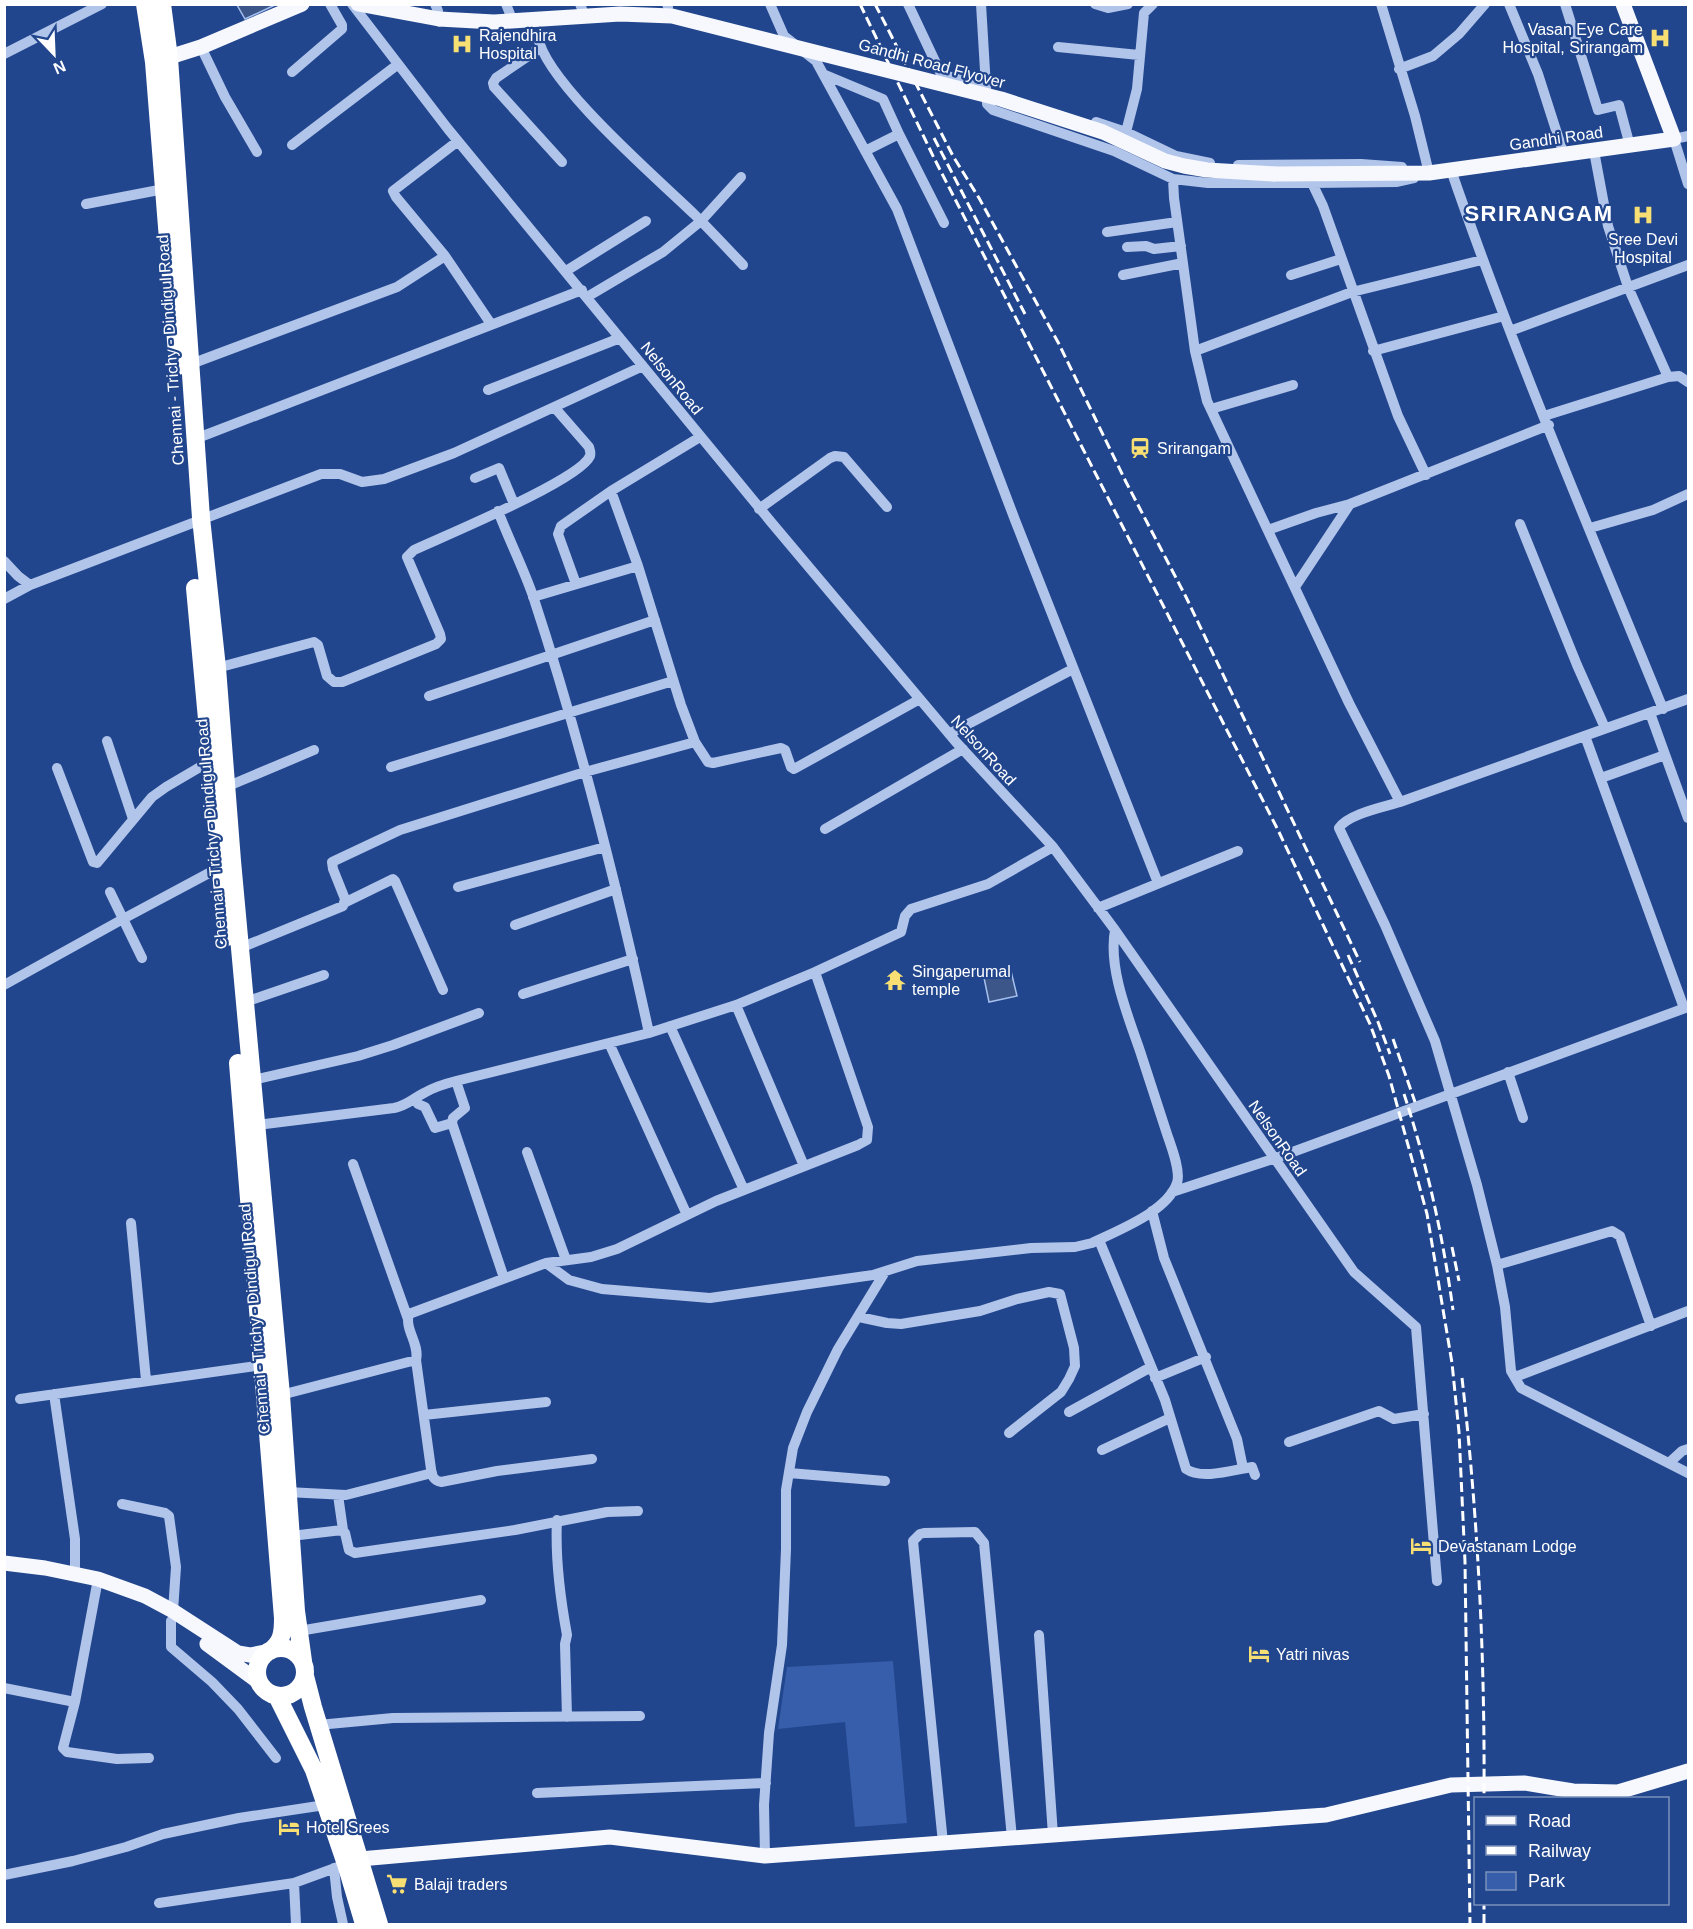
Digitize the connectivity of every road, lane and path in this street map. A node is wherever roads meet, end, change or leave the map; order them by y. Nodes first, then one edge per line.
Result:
1 (102, 4) edge
2 (145, 4) edge
3 (162, 4) edge
4 (302, 4) edge
5 (330, 4) edge
6 (352, 4) edge
7 (358, 4) edge
8 (770, 4) edge
9 (908, 4) edge
10 (981, 4) edge
11 (1095, 4) edge
12 (1128, 4) edge
13 (1381, 4) edge
14 (1485, 4) edge
15 (1509, 4) edge
16 (1565, 4) edge
17 (1623, 4) edge
18 (1145, 7) edge
19 (437, 12) edge
20 (201, 47) junction
21 (1058, 47) dead end
22 (4, 54) edge
23 (1139, 55) junction
24 (162, 60) junction
25 (398, 64) junction
26 (292, 72) dead end
27 (1400, 72) junction
28 (823, 74) junction
29 (987, 88) junction
30 (1126, 132) junction
31 (899, 134) junction
32 (1682, 137) edge
33 (458, 141) junction
34 (292, 145) dead end
35 (1630, 146) junction
36 (865, 151) junction
37 (1594, 151) junction
38 (257, 152) dead end
39 (1564, 155) junction
40 (562, 162) dead end
41 (1451, 170) junction
42 (1429, 173) junction
43 (741, 177) dead end
44 (1173, 179) junction
45 (1312, 183) junction
46 (1689, 184) edge
47 (171, 188) junction
48 (86, 204) dead end
49 (701, 220) junction
50 (646, 221) dead end
51 (1177, 222) junction
52 (944, 223) dead end
53 (1107, 232) dead end
54 (1181, 246) junction
55 (1127, 247) dead end
56 (445, 256) junction
57 (1341, 259) junction
58 (1482, 260) junction
59 (1183, 264) junction
60 (743, 265) dead end
61 (1689, 265) edge
62 (566, 271) junction
63 (1123, 274) dead end
64 (1291, 275) dead end
65 (1628, 287) junction
66 (1352, 292) junction
67 (584, 294) junction
68 (1504, 316) junction
69 (491, 324) junction
70 (1510, 331) junction
71 (620, 338) junction
72 (1195, 351) junction
73 (1373, 351) junction
74 (191, 364) junction
75 (643, 366) junction
76 (1668, 377) junction
77 (1686, 378) edge
78 (1293, 385) dead end
79 (488, 390) dead end
80 (555, 408) junction
81 (1211, 409) junction
82 (1546, 421) junction
83 (700, 437) junction
84 (195, 439) junction
85 (1425, 475) junction
86 (475, 478) dead end
87 (610, 491) junction
88 (1689, 494) edge
89 (514, 504) junction
90 (1350, 504) junction
91 (887, 507) dead end
92 (759, 509) junction
93 (498, 511) junction
94 (195, 520) junction
95 (1520, 524) dead end
96 (1590, 528) junction
97 (1268, 530) junction
98 (4, 561) edge
99 (638, 566) junction
100 (576, 584) junction
101 (30, 585) junction
102 (1295, 587) junction
103 (533, 597) junction
104 (4, 599) edge
105 (656, 620) junction
106 (551, 657) junction
107 (1073, 669) junction
108 (210, 670) junction
109 (673, 681) junction
110 (429, 696) dead end
111 (920, 699) junction
112 (1689, 699) edge
113 (1663, 709) junction
114 (1650, 713) junction
115 (569, 714) junction
116 (1605, 728) junction
117 (949, 734) junction
118 (1585, 736) junction
119 (107, 741) dead end
120 (695, 742) junction
121 (963, 749) junction
122 (314, 750) dead end
123 (1665, 755) junction
124 (391, 767) dead end
125 (57, 768) dead end
126 (585, 772) junction
127 (218, 773) junction
128 (1601, 778) junction
129 (1400, 802) junction
130 (1689, 818) edge
131 (132, 819) junction
132 (825, 829) dead end
133 (605, 847) junction
134 (1053, 847) junction
135 (1238, 851) dead end
136 (226, 864) junction
137 (1158, 883) junction
138 (458, 887) dead end
139 (616, 889) junction
140 (110, 892) dead end
141 (346, 902) junction
142 (1098, 908) junction
143 (123, 919) junction
144 (514, 925) dead end
145 (1114, 930) junction
146 (240, 948) junction
147 (142, 958) dead end
148 (633, 959) junction
149 (815, 972) junction
150 (324, 975) dead end
151 (4, 985) edge
152 (443, 990) dead end
153 (523, 994) dead end
154 (245, 1002) junction
155 (736, 1005) junction
156 (1686, 1007) edge
157 (479, 1013) dead end
158 (670, 1026) junction
159 (649, 1033) junction
160 (609, 1043) junction
161 (1508, 1072) junction
162 (253, 1080) junction
163 (456, 1081) junction
164 (1450, 1093) junction
165 (415, 1100) junction
166 (1523, 1118) dead end
167 (452, 1123) junction
168 (257, 1125) junction
169 (527, 1152) dead end
170 (1274, 1159) junction
171 (353, 1164) dead end
172 (804, 1166) junction
173 (744, 1190) junction
174 (1172, 1192) junction
175 (1152, 1210) junction
176 (687, 1215) junction
177 (131, 1223) dead end
178 (1099, 1239) junction
179 (566, 1260) junction
180 (546, 1263) junction
181 (1497, 1265) junction
182 (885, 1272) junction
183 (504, 1278) junction
184 (1689, 1311) edge
185 (859, 1317) junction
186 (408, 1319) junction
187 (1651, 1326) junction
188 (1206, 1357) junction
189 (416, 1360) junction
190 (264, 1365) junction
191 (1153, 1372) junction
192 (1515, 1377) junction
193 (146, 1380) junction
194 (54, 1394) junction
195 (273, 1396) junction
196 (20, 1399) dead end
197 (546, 1402) dead end
198 (1069, 1412) dead end
199 (1424, 1414) junction
200 (424, 1415) junction
201 (1170, 1418) junction
202 (1009, 1433) dead end
203 (1289, 1442) dead end
204 (1689, 1449) edge
205 (1102, 1450) dead end
206 (592, 1459) dead end
207 (1669, 1463) junction
208 (1243, 1468) junction
209 (432, 1473) junction
210 (789, 1473) junction
211 (1689, 1473) edge
212 (1256, 1475) dead end
213 (885, 1481) dead end
214 (287, 1492) junction
215 (338, 1495) junction
216 (122, 1504) dead end
217 (638, 1511) dead end
218 (557, 1521) junction
219 (343, 1530) junction
220 (291, 1536) junction
221 (4, 1563) edge
222 (4, 1569) edge
223 (75, 1574) junction
224 (1437, 1581) dead end
225 (97, 1582) junction
226 (481, 1600) dead end
227 (172, 1616) junction
228 (299, 1631) junction
229 (1039, 1635) dead end
230 (270, 1651) junction
231 (304, 1668) junction
232 (260, 1683) junction
233 (4, 1688) edge
234 (277, 1696) junction
235 (75, 1702) junction
236 (640, 1716) dead end
237 (567, 1717) junction
238 (318, 1725) junction
239 (149, 1758) dead end
240 (276, 1758) dead end
241 (1689, 1771) edge
242 (766, 1783) junction
243 (537, 1793) dead end
244 (325, 1805) junction
245 (1053, 1835) junction
246 (1012, 1838) junction
247 (943, 1843) junction
248 (765, 1856) junction
249 (347, 1864) junction
250 (4, 1875) edge
251 (294, 1883) junction
252 (159, 1903) dead end
253 (296, 1924) edge
254 (343, 1924) edge
255 (364, 1924) edge
256 (379, 1924) edge

1 - 22 street
2 - 24 highway, Chennai - Trichy - Dindigul Road
3 - 24 highway, Chennai - Trichy - Dindigul Road
4 - 20 main road
5 - 26 street
6 - 25 street, NelsonRoad
7 - 19 main road, Gandhi Road Flyover
8 - 28 street
9 - 29 street
10 - 29 street
11 - 12 street
13 - 27 street
14 - 27 street
15 - 39 street
16 - 35 street
17 - 32 main road
18 - 23 street
19 - 42 main road, Gandhi Road Flyover, bridge
20 - 24 main road
20 - 38 street
21 - 23 street
23 - 30 street
24 - 47 highway, Chennai - Trichy - Dindigul Road
25 - 33 street, NelsonRoad
25 - 34 street
27 - 42 street
28 - 31 street
28 - 36 street
29 - 30 street
29 - 44 street
30 - 42 street
31 - 36 street
31 - 52 street
32 - 35 main road, Gandhi Road
32 - 46 street
33 - 56 street
33 - 62 street, NelsonRoad
35 - 37 main road, Gandhi Road
36 - 107 street
37 - 39 main road, Gandhi Road
37 - 65 street
39 - 41 main road, Gandhi Road
40 - 49 street
41 - 42 main road, Gandhi Road
41 - 58 street
42 - 45 street
43 - 49 street
44 - 45 street
44 - 51 street
45 - 57 street
47 - 48 street
47 - 74 highway, Chennai - Trichy - Dindigul Road
47 - 94 highway, Chennai - Trichy - Dindigul Road
49 - 60 street
49 - 67 street
50 - 62 street
51 - 53 street
51 - 54 street
54 - 55 street
54 - 59 street
56 - 69 street
56 - 74 street
57 - 64 street
57 - 66 street
58 - 66 street
58 - 68 street
59 - 63 street
59 - 72 street
61 - 65 street
62 - 67 street, NelsonRoad
65 - 70 street
65 - 76 street
66 - 72 street
66 - 73 street
67 - 69 street
67 - 71 street, NelsonRoad
68 - 70 street
68 - 73 street
69 - 84 street
70 - 82 street
71 - 75 street, NelsonRoad
71 - 79 street
72 - 81 street
73 - 85 street
74 - 84 highway, Chennai - Trichy - Dindigul Road
75 - 80 street
75 - 83 street, NelsonRoad
76 - 77 street
76 - 82 street
78 - 81 street
80 - 89 street
80 - 94 street
81 - 97 street
82 - 85 street
82 - 96 street
83 - 87 street
83 - 92 street, NelsonRoad
84 - 94 highway, Chennai - Trichy - Dindigul Road
85 - 90 street
86 - 89 street
87 - 99 street
87 - 100 street
88 - 96 street
89 - 93 street
90 - 97 street
90 - 102 street
91 - 92 street
92 - 111 street, NelsonRoad
93 - 103 street
93 - 108 street
94 - 101 street
94 - 108 highway, Chennai - Trichy - Dindigul Road
95 - 116 street
96 - 113 street
97 - 102 street
98 - 101 street
99 - 100 street
99 - 105 street
100 - 103 street
101 - 104 street
102 - 129 street
103 - 106 street
105 - 106 street
105 - 109 street
106 - 110 street
106 - 115 street
107 - 117 street
107 - 137 street
108 - 127 highway, Chennai - Trichy - Dindigul Road
109 - 115 street
109 - 120 street
111 - 117 street, NelsonRoad
111 - 120 street
112 - 113 street
113 - 114 street
114 - 116 street
114 - 123 street
115 - 124 street
115 - 126 street
116 - 118 street
117 - 121 street, NelsonRoad
118 - 128 street
118 - 129 street
119 - 131 street
120 - 126 street
121 - 132 street
121 - 134 street, NelsonRoad
122 - 127 street
123 - 128 street
123 - 130 street
125 - 131 street
126 - 133 street
126 - 141 street
127 - 131 street
127 - 136 highway, Chennai - Trichy - Dindigul Road
128 - 156 street
129 - 164 street
133 - 138 street
133 - 139 street
134 - 142 street, NelsonRoad
134 - 149 street
135 - 137 street
136 - 143 street
136 - 146 highway, Chennai - Trichy - Dindigul Road
136 - 190 highway, Chennai - Trichy - Dindigul Road
137 - 142 street
139 - 144 street
139 - 148 street
140 - 143 street
141 - 146 street
141 - 152 street
142 - 145 street, NelsonRoad
143 - 147 street
143 - 151 street
145 - 170 street, NelsonRoad
145 - 174 street
146 - 154 highway, Chennai - Trichy - Dindigul Road
148 - 153 street
148 - 159 street
149 - 155 street
149 - 172 street
150 - 154 street
154 - 162 highway, Chennai - Trichy - Dindigul Road
155 - 158 street
155 - 172 street
156 - 161 street
157 - 162 street
158 - 159 street
158 - 173 street
159 - 160 street
160 - 163 street
160 - 176 street
161 - 164 street
161 - 166 street
162 - 168 highway, Chennai - Trichy - Dindigul Road
163 - 165 street
163 - 167 street
164 - 170 street
164 - 181 street
165 - 167 street
165 - 168 street
167 - 183 street
168 - 195 highway, Chennai - Trichy - Dindigul Road
169 - 179 street
170 - 174 street
170 - 199 street, NelsonRoad
171 - 186 street
172 - 173 street
173 - 176 street
174 - 175 street
175 - 178 street
175 - 188 street
176 - 179 street
177 - 193 street
178 - 182 street
178 - 191 street
179 - 180 street
180 - 182 street
180 - 183 street
181 - 187 street
181 - 192 street
182 - 185 street
183 - 186 street
184 - 187 street
185 - 202 street
185 - 210 street
186 - 189 street
187 - 192 street
188 - 191 street
188 - 208 street
189 - 195 street
189 - 200 street
190 - 193 street
190 - 195 highway, Chennai - Trichy - Dindigul Road
191 - 198 street
191 - 201 street
192 - 207 street
193 - 194 street
194 - 196 street
194 - 223 street
195 - 214 highway, Chennai - Trichy - Dindigul Road
195 - 230 highway, Chennai - Trichy - Dindigul Road
197 - 200 street
199 - 203 street
199 - 224 street, NelsonRoad
200 - 209 street
201 - 205 street
201 - 208 street
204 - 207 street
206 - 209 street
207 - 211 street
208 - 212 street
209 - 215 street
210 - 213 street
210 - 242 street
214 - 215 street
214 - 220 highway, Chennai - Trichy - Dindigul Road
215 - 219 street
216 - 227 street
217 - 218 street
218 - 219 street
218 - 237 street
219 - 220 street
220 - 228 highway, Chennai - Trichy - Dindigul Road
221 - 223 main road
222 - 225 main road
223 - 225 main road
225 - 227 main road
225 - 235 street
226 - 228 street
227 - 230 main road
227 - 232 main road
227 - 240 street
228 - 231 highway, Chennai - Trichy - Dindigul Road
229 - 245 street
230 - 231 highway
230 - 232 highway, Chennai - Trichy - Dindigul Road
231 - 234 highway
231 - 238 highway, Chennai - Trichy - Dindigul Road
232 - 234 highway, Chennai - Trichy - Dindigul Road
233 - 235 street
234 - 244 highway, Chennai - Trichy - Dindigul Road
235 - 239 street
236 - 237 street
237 - 238 street
238 - 249 highway, Chennai - Trichy - Dindigul Road
241 - 245 main road
242 - 243 street
242 - 248 street
244 - 249 highway, Chennai - Trichy - Dindigul Road
244 - 250 street
245 - 246 main road
246 - 247 main road
246 - 247 street
247 - 248 main road
248 - 249 main road
249 - 251 street
249 - 254 street
249 - 255 highway, Chennai - Trichy - Dindigul Road
249 - 256 highway, Chennai - Trichy - Dindigul Road
251 - 252 street
251 - 253 street

